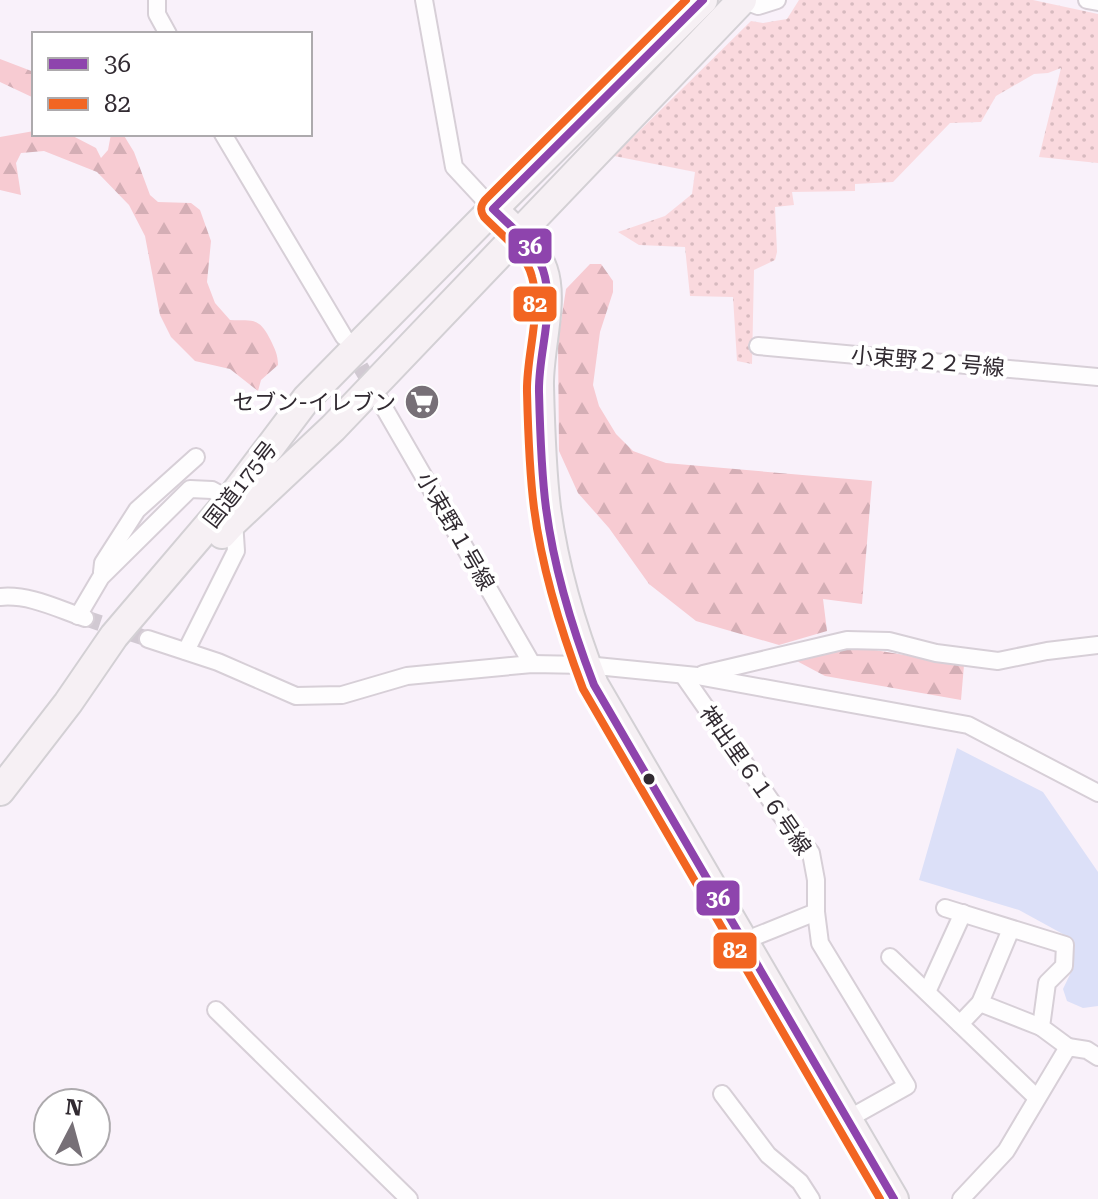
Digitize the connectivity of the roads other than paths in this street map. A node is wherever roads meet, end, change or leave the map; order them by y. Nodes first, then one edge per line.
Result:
1 (157, 0) edge
2 (424, 0) edge
3 (703, 0) edge
4 (742, 0) edge
5 (777, 0) edge
6 (1087, 0) edge
7 (1098, 2) edge
8 (167, 32) edge
9 (224, 136) edge
10 (493, 209) junction
11 (518, 236) junction
12 (344, 337) tunnel mouth
13 (758, 346) dead end
14 (1098, 377) edge
15 (379, 399) tunnel mouth
16 (196, 457) dead end
17 (232, 510) junction
18 (101, 577) junction
19 (0, 597) edge
20 (148, 639) tunnel mouth
21 (1098, 645) edge
22 (186, 651) junction
23 (532, 664) junction
24 (586, 665) junction
25 (690, 675) junction
26 (0, 791) edge
27 (1098, 793) edge
28 (945, 908) dead end
29 (816, 912) junction
30 (963, 913) junction
31 (1011, 929) junction
32 (744, 941) junction
33 (890, 957) dead end
34 (927, 992) junction
35 (980, 1003) junction
36 (216, 1010) dead end
37 (960, 1024) junction
38 (1041, 1027) junction
39 (1068, 1047) junction
40 (1098, 1057) edge
41 (722, 1094) dead end
42 (1037, 1098) junction
43 (848, 1119) junction
44 (409, 1199) edge
45 (811, 1199) edge
46 (894, 1199) edge
47 (961, 1199) edge

1 - 8 street
2 - 10 street
3 - 10 highway, 国道175号
4 - 5 street
4 - 11 highway, 国道175号
6 - 7 street
9 - 12 street
10 - 11 highway
10 - 17 highway, 国道175号
11 - 17 highway, 国道175号
11 - 24 highway
13 - 14 street, 小束野２２号線
15 - 23 street, 小束野１号線
16 - 18 street
17 - 18 street
17 - 22 street
17 - 26 highway, 国道175号
18 - 19 street
20 - 22 street
21 - 25 street
22 - 23 street
23 - 24 street
24 - 25 street
24 - 32 highway
25 - 27 street
25 - 29 street, 神出里６１６号線
28 - 30 street
29 - 32 street
29 - 43 street, 神出里６１６号線
30 - 31 street
30 - 34 street
31 - 35 street
31 - 38 street
32 - 43 highway
33 - 34 street
34 - 37 street
35 - 37 street
35 - 38 street
36 - 44 street
37 - 42 street
38 - 39 street
39 - 40 street
39 - 42 street
41 - 45 street
42 - 47 street
43 - 46 highway

